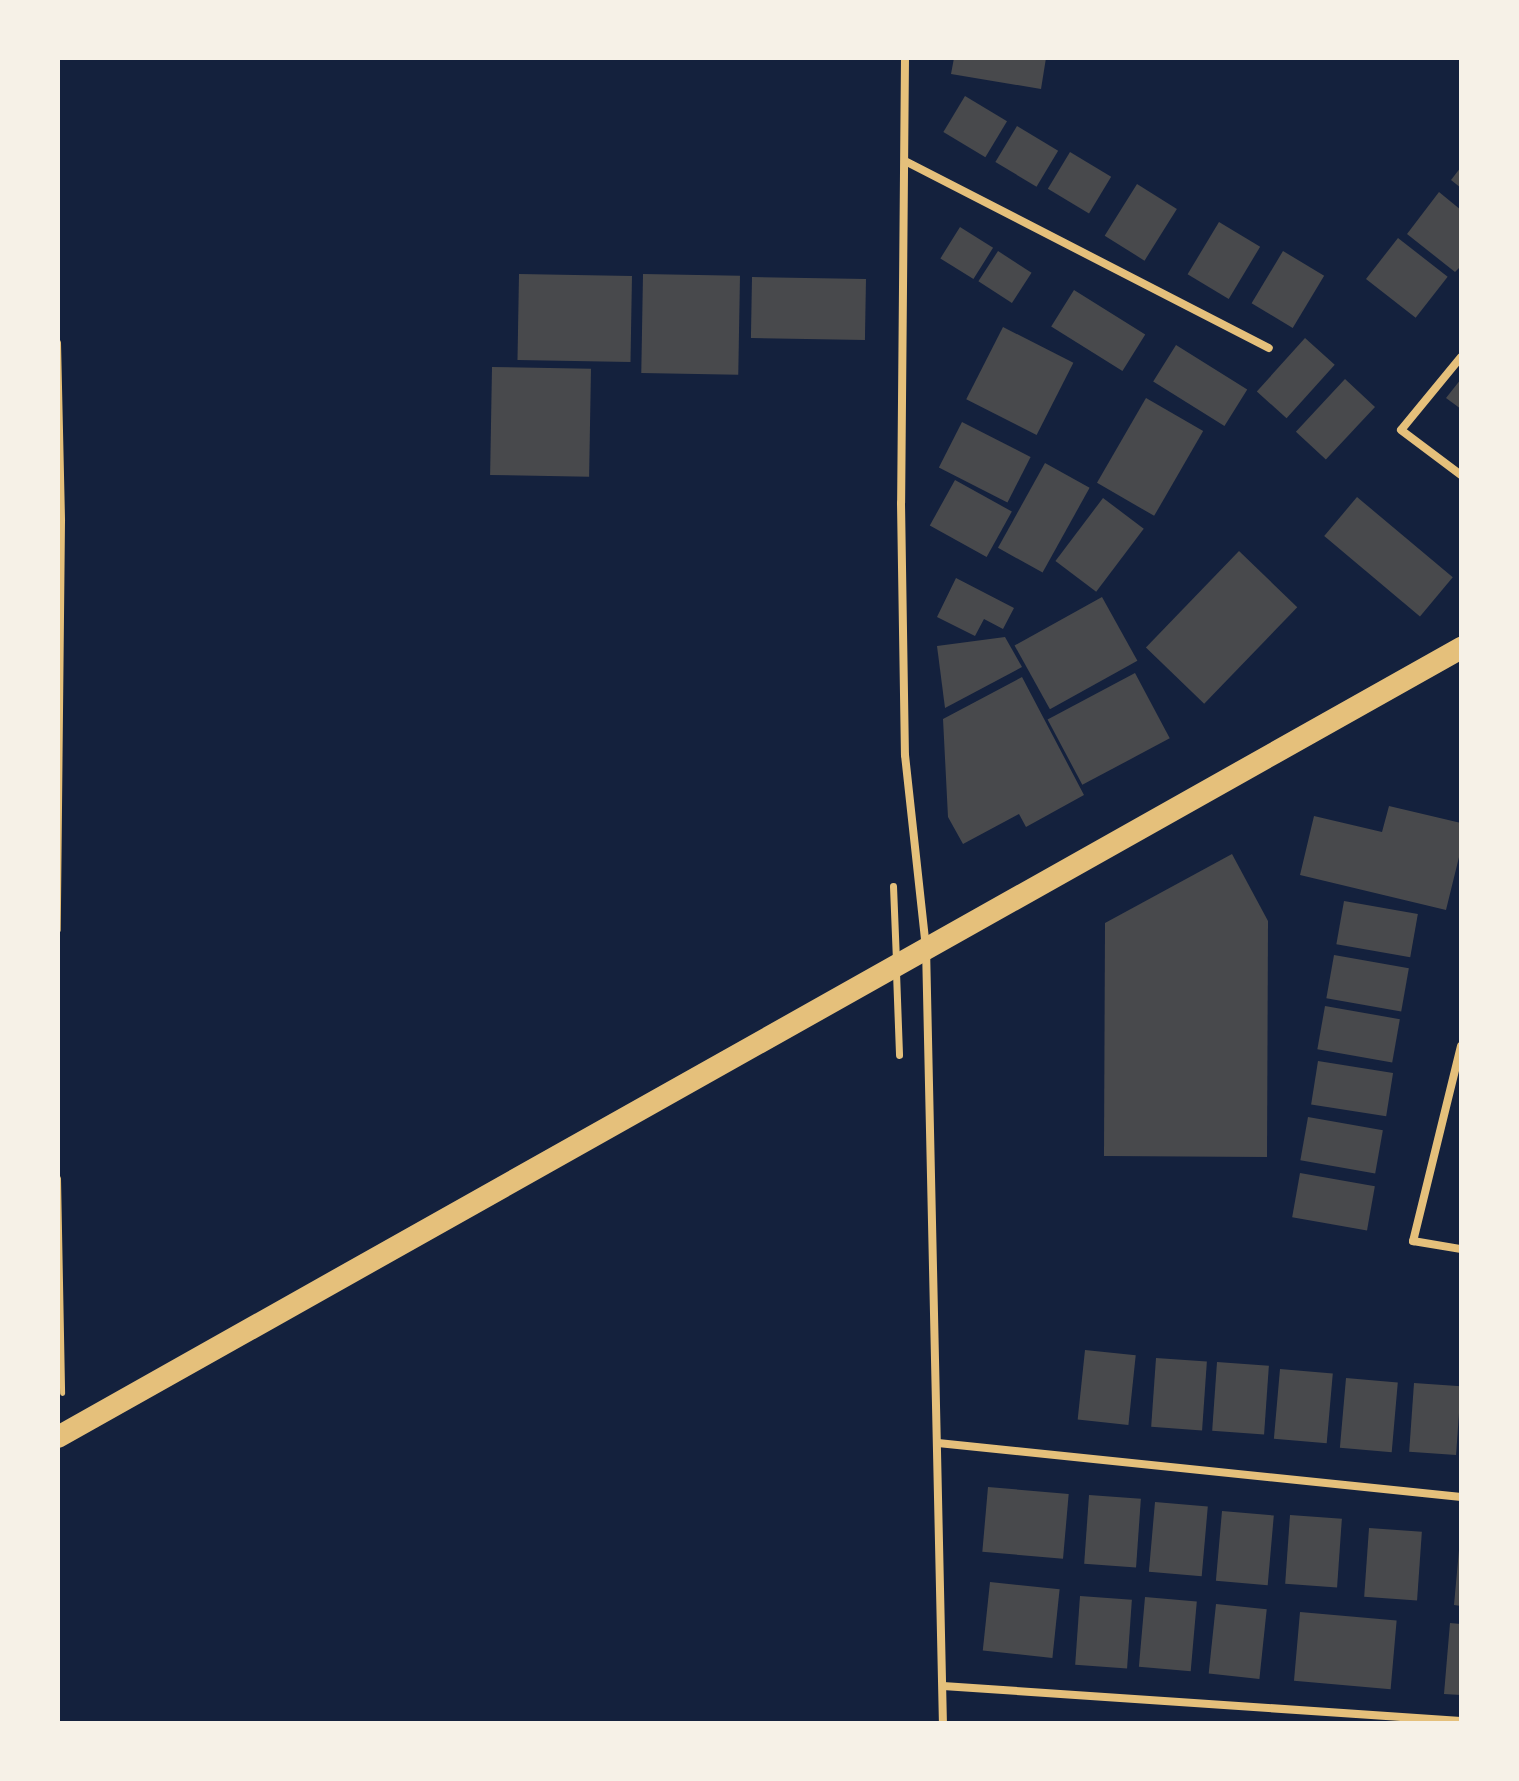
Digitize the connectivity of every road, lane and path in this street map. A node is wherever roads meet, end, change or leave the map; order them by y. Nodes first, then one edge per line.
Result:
1 (905, 58) edge
2 (905, 161) junction
3 (58, 342) edge
4 (1269, 348) dead end
5 (1461, 357) edge
6 (1461, 475) edge
7 (1461, 648) edge
8 (893, 886) dead end
9 (58, 930) edge
10 (926, 947) junction
11 (1461, 1046) edge
12 (899, 1055) dead end
13 (58, 1178) edge
14 (1461, 1249) edge
15 (61, 1436) edge
16 (938, 1443) junction
17 (1461, 1497) edge
18 (943, 1686) junction
19 (1461, 1721) edge
20 (943, 1723) edge

1 - 2 street
2 - 4 street
2 - 10 street
3 - 9 path
5 - 6 street
7 - 10 highway
8 - 12 street
10 - 15 highway
10 - 16 street
11 - 14 street
13 - 15 path
16 - 17 street
16 - 18 street
18 - 19 street
18 - 20 street

